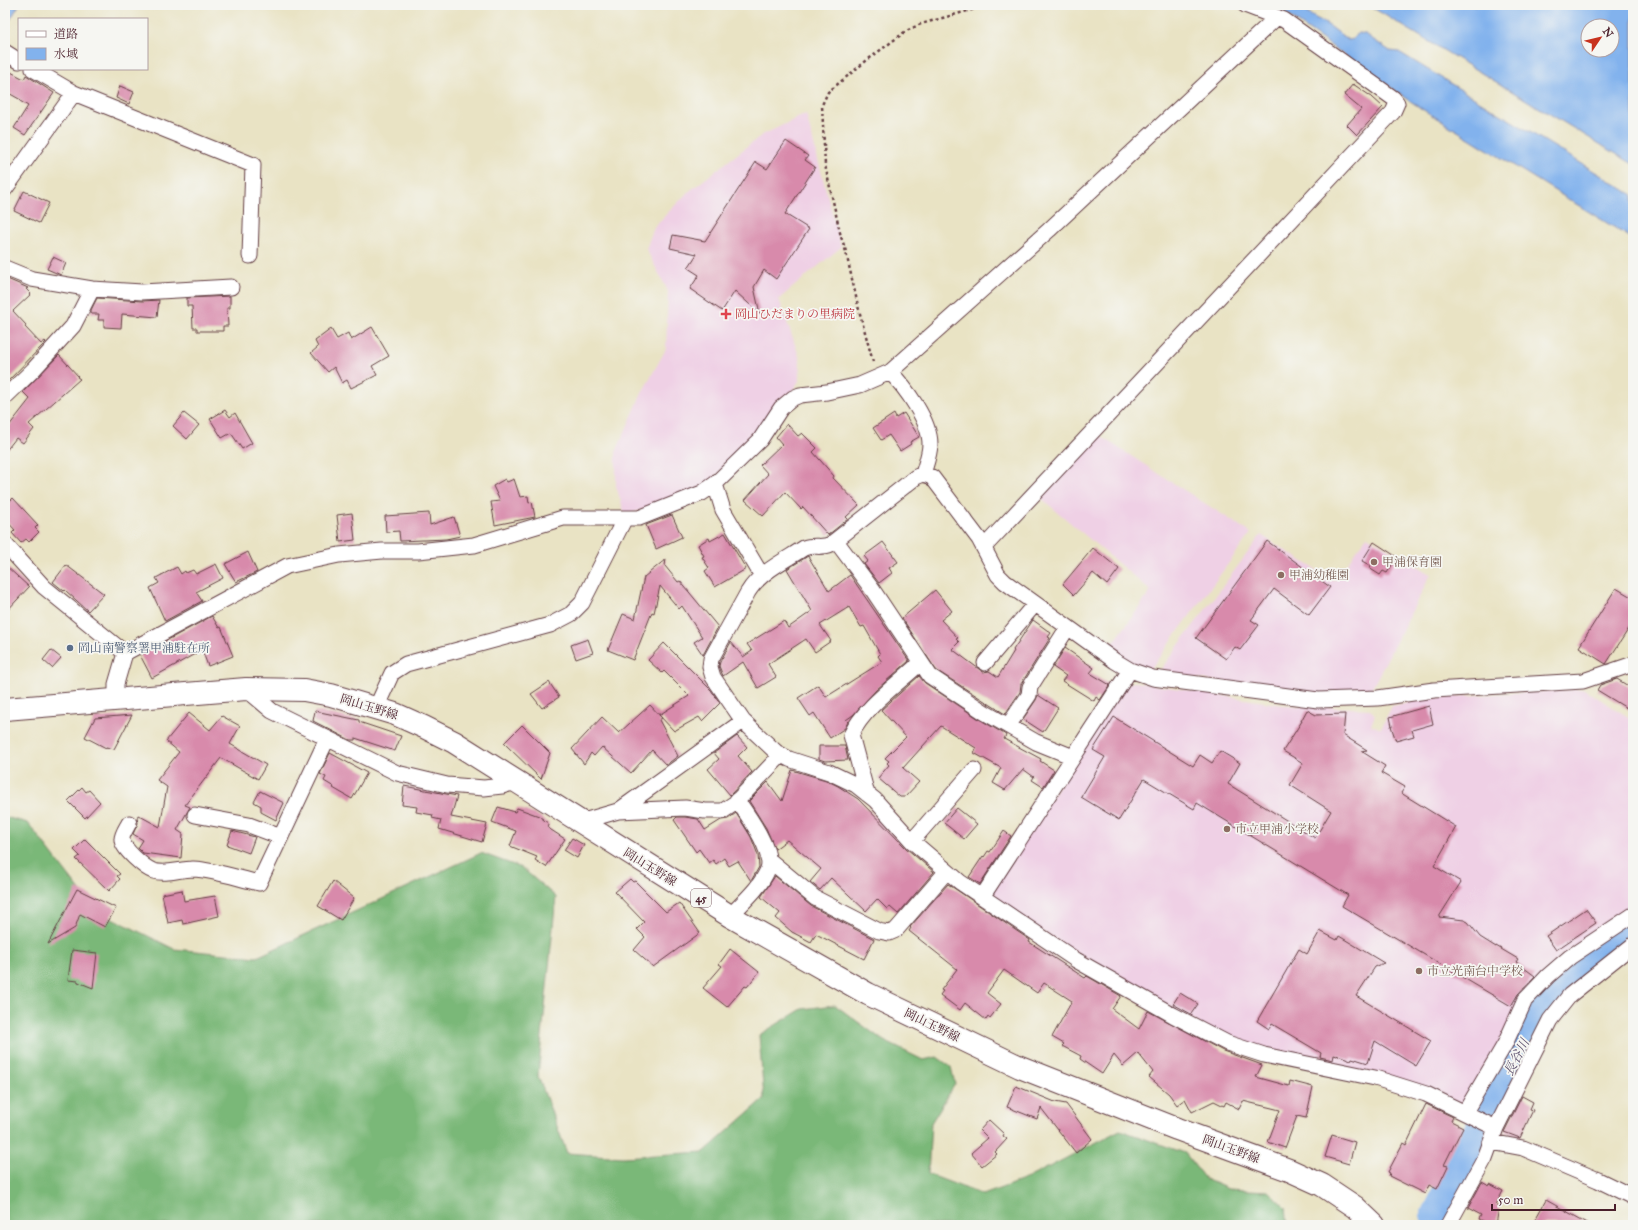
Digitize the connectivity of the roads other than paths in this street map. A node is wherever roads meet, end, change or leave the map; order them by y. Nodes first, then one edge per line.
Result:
1 (1245, 5) edge
2 (1278, 18) junction
3 (5, 52) edge
4 (18, 60) edge
5 (35, 70) edge
6 (74, 94) junction
7 (5, 189) edge
8 (250, 256) dead end
9 (5, 268) edge
10 (231, 287) dead end
11 (92, 288) junction
12 (884, 374) junction
13 (5, 397) edge
14 (923, 474) junction
15 (715, 484) junction
16 (625, 518) junction
17 (836, 540) junction
18 (5, 544) edge
19 (984, 547) junction
20 (762, 576) junction
21 (1036, 604) junction
22 (1068, 627) junction
23 (125, 654) junction
24 (920, 663) junction
25 (985, 664) dead end
26 (1633, 664) edge
27 (1130, 670) junction
28 (246, 689) junction
29 (116, 700) junction
30 (376, 708) junction
31 (5, 710) edge
32 (743, 721) junction
33 (1008, 726) junction
34 (327, 739) junction
35 (781, 755) junction
36 (1073, 757) junction
37 (974, 770) dead end
38 (516, 782) junction
39 (868, 794) junction
40 (738, 800) junction
41 (618, 811) junction
42 (195, 815) dead end
43 (129, 822) dead end
44 (580, 822) junction
45 (281, 837) junction
46 (912, 841) junction
47 (768, 860) junction
48 (947, 871) junction
49 (982, 897) junction
50 (1633, 915) edge
51 (730, 916) junction
52 (1633, 945) edge
53 (1470, 1114) junction
54 (1492, 1126) junction
55 (1490, 1142) junction
56 (1633, 1197) edge
57 (1374, 1225) edge
58 (1448, 1225) edge

1 - 2 street
2 - 12 street
2 - 19 street
3 - 4 street
5 - 6 street
6 - 7 street
6 - 8 street
9 - 11 street
10 - 11 street
11 - 13 street
12 - 14 street
12 - 15 street
14 - 17 street
14 - 19 street
15 - 16 street
15 - 20 street
16 - 23 street
16 - 30 street
17 - 20 street
17 - 24 street
18 - 23 street
19 - 21 street
20 - 32 street
21 - 22 street
21 - 25 street
22 - 27 street
22 - 33 street
23 - 29 street
24 - 33 street
24 - 39 street
26 - 27 street
27 - 36 street
28 - 29 main road, 岡山玉野線 / 45
28 - 30 main road, 岡山玉野線 / 45
28 - 34 street
29 - 31 main road, 岡山玉野線 / 45
30 - 38 main road, 岡山玉野線 / 45
32 - 35 street
32 - 41 street
33 - 36 street
34 - 38 street
34 - 45 street
35 - 39 street
35 - 40 street
36 - 49 street
37 - 46 street
38 - 44 main road, 岡山玉野線 / 45
39 - 46 street
40 - 41 street
40 - 47 street
41 - 44 street
42 - 45 street
43 - 45 street
44 - 51 main road, 岡山玉野線 / 45
46 - 48 street
47 - 48 street
47 - 51 street
48 - 49 street
49 - 53 street
50 - 53 street
51 - 57 main road, 岡山玉野線 / 45
52 - 54 street
53 - 54 street
54 - 55 street
55 - 56 street
55 - 58 street

